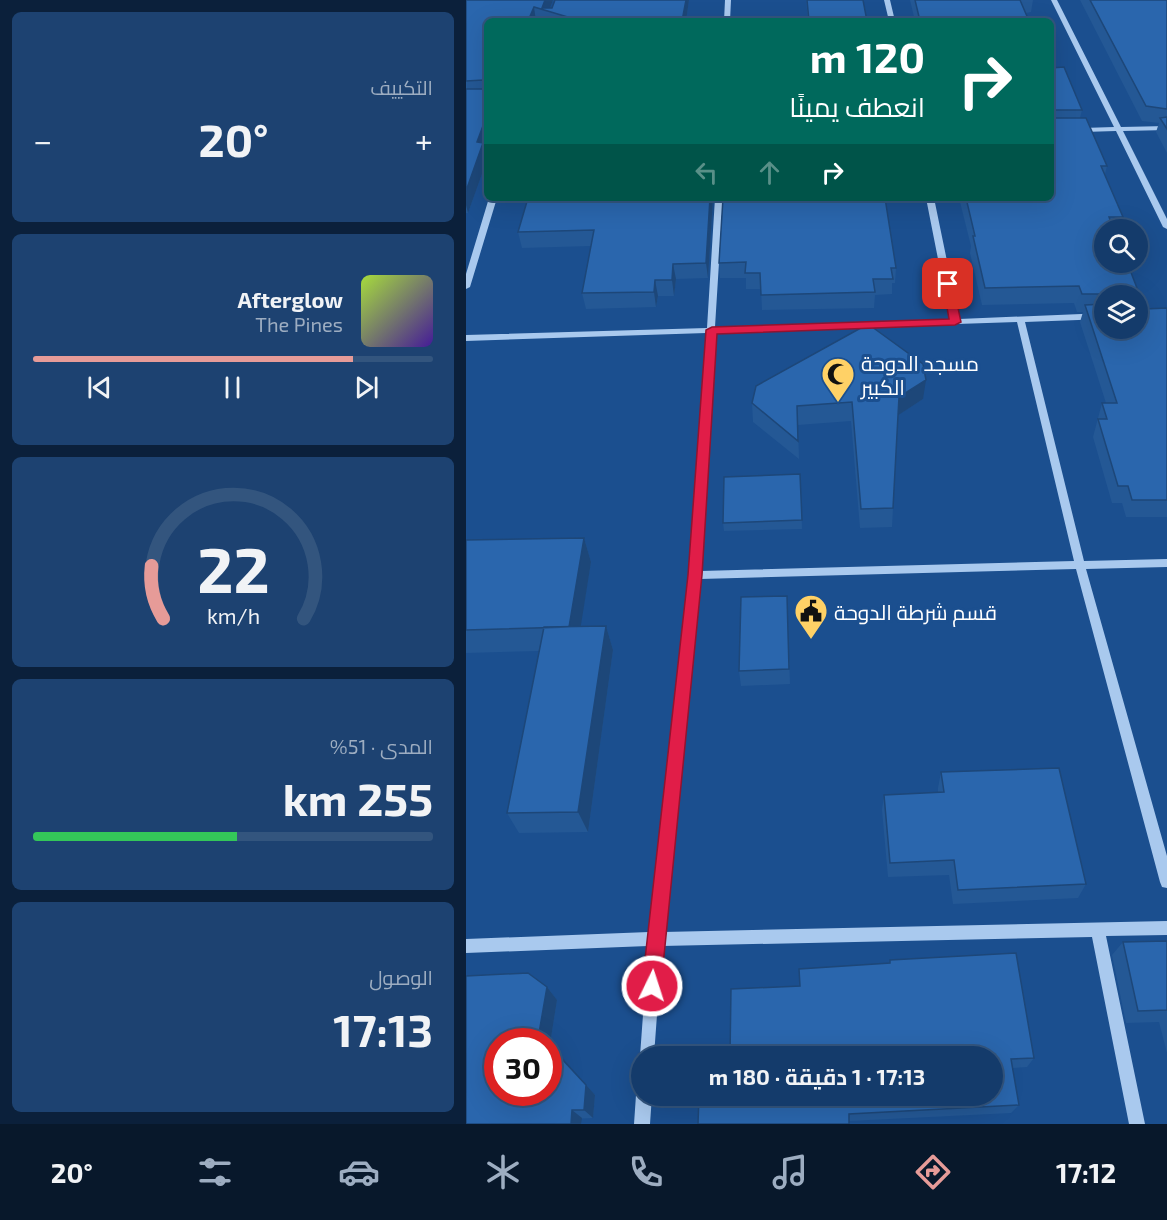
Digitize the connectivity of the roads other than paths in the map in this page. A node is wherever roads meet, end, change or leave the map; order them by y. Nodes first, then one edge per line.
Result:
1 (728, 0) edge
2 (887, 0) edge
3 (1054, 0) edge
4 (727, 18) edge
5 (891, 18) edge
6 (1166, 128) edge
7 (1118, 129) junction
8 (1054, 131) edge
9 (492, 201) edge
10 (719, 201) edge
11 (931, 201) edge
12 (1166, 227) edge
13 (466, 287) edge
14 (1094, 316) edge
15 (1020, 319) junction
16 (955, 322) junction
17 (712, 330) junction
18 (466, 338) edge
19 (1080, 564) junction
20 (1166, 564) edge
21 (695, 575) junction
22 (1166, 882) edge
23 (1166, 928) edge
24 (1098, 931) junction
25 (655, 939) junction
26 (466, 946) edge
27 (648, 1046) edge
28 (643, 1106) edge
29 (642, 1124) edge
30 (1138, 1124) edge

1 - 4 street
2 - 5 street
3 - 7 street
6 - 7 street
7 - 8 street
7 - 12 street
9 - 13 street
10 - 17 street
11 - 16 street
14 - 15 street
15 - 16 street
15 - 19 street
16 - 17 street
17 - 18 street
17 - 21 street
19 - 20 street
19 - 21 street
19 - 22 street
21 - 25 street
23 - 24 street
24 - 25 street
24 - 30 street
25 - 26 street
25 - 27 street
28 - 29 street

